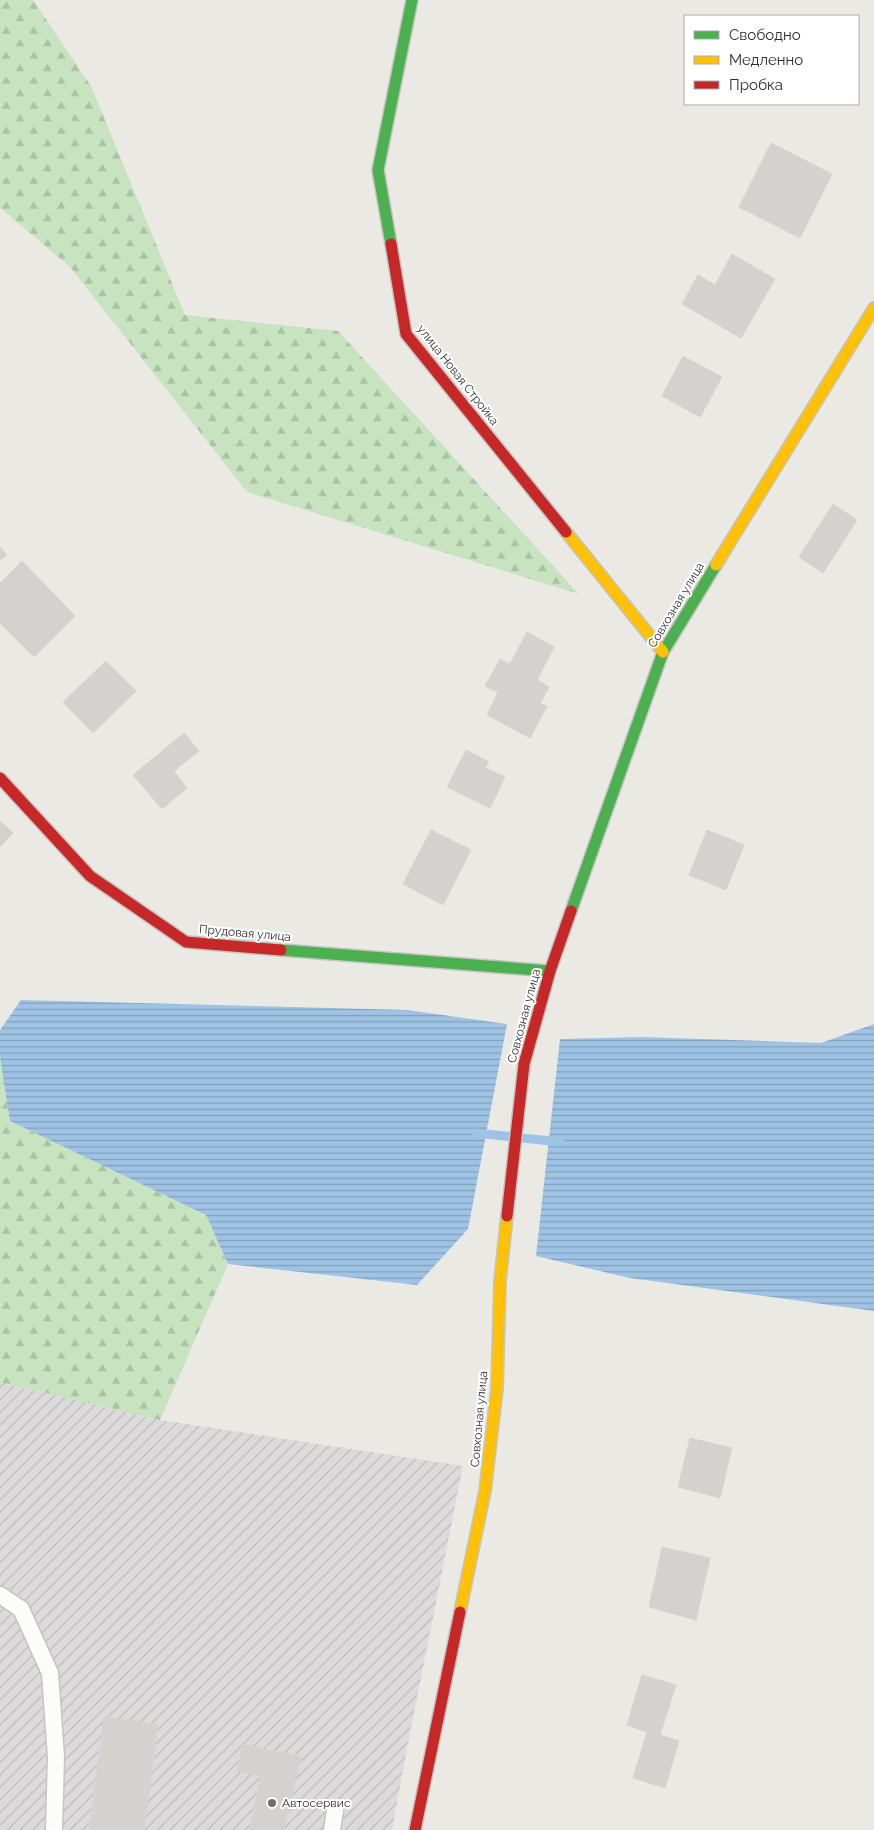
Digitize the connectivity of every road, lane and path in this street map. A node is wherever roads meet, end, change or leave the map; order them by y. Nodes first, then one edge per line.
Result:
1 (412, 0) edge
2 (874, 308) edge
3 (663, 652) junction
4 (0, 778) edge
5 (550, 971) junction
6 (0, 1595) edge
7 (336, 1811) dead end
8 (54, 1830) edge
9 (332, 1830) edge
10 (415, 1830) edge

1 - 3 street, улица Новая Стройка
2 - 3 street, Совхозная улица
3 - 5 street, Совхозная улица
4 - 5 street, Прудовая улица
5 - 10 street, Совхозная улица
6 - 8 lane
7 - 9 lane

